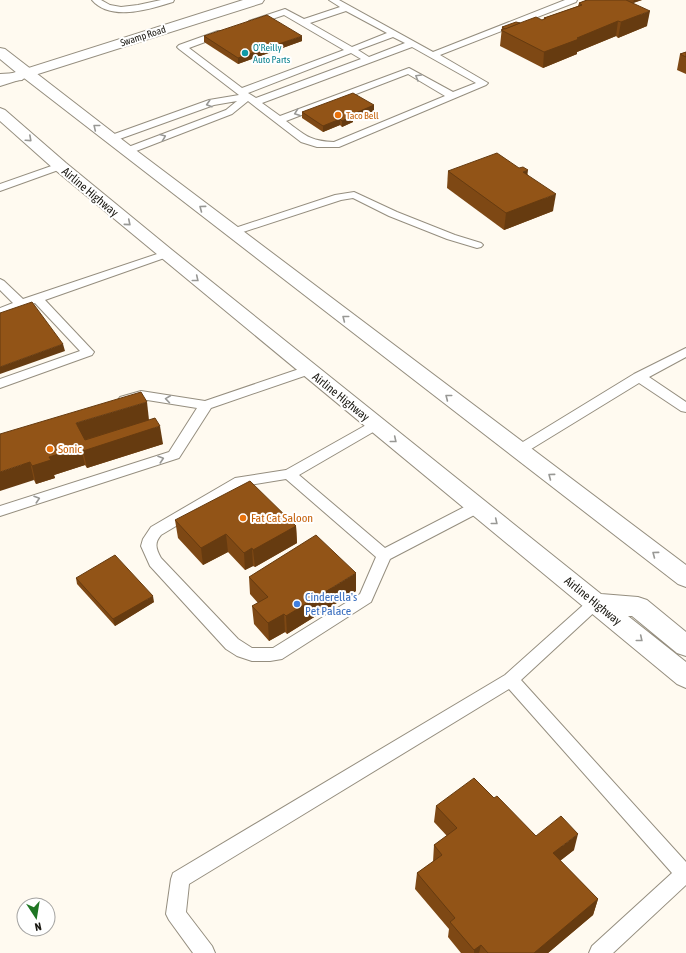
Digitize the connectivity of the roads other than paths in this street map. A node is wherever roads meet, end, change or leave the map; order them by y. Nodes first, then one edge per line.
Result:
1 (96, 0) edge
2 (170, 0) edge
3 (257, 0) edge
4 (333, 0) edge
5 (573, 0) edge
6 (347, 8) junction
7 (304, 22) junction
8 (394, 34) junction
9 (412, 44) junction
10 (352, 50) junction
11 (433, 55) junction
12 (2, 56) edge
13 (367, 59) junction
14 (23, 75) junction
15 (0, 78) edge
16 (0, 82) edge
17 (452, 96) junction
18 (247, 97) junction
19 (0, 113) edge
20 (278, 120) junction
21 (110, 139) junction
22 (127, 151) junction
23 (60, 166) junction
24 (0, 188) edge
25 (233, 232) junction
26 (478, 245) dead end
27 (166, 254) junction
28 (0, 283) edge
29 (37, 299) junction
30 (21, 304) junction
31 (0, 312) edge
32 (686, 352) edge
33 (308, 370) junction
34 (639, 377) junction
35 (0, 384) edge
36 (112, 404) edge
37 (206, 405) junction
38 (686, 408) edge
39 (375, 425) junction
40 (518, 451) junction
41 (290, 474) junction
42 (477, 507) junction
43 (0, 511) edge
44 (384, 555) junction
45 (686, 578) edge
46 (595, 603) junction
47 (686, 646) edge
48 (686, 677) edge
49 (511, 680) junction
50 (686, 874) edge
51 (204, 953) edge
52 (599, 953) edge

1 - 2 lane
3 - 14 main road, Swamp Road
4 - 6 lane
5 - 11 lane
6 - 7 lane
6 - 8 lane
7 - 10 lane
7 - 18 lane
8 - 9 lane
8 - 10 lane
9 - 11 lane
9 - 13 lane
10 - 13 lane
10 - 18 lane
11 - 17 lane
12 - 14 main road
13 - 18 lane
14 - 15 main road
14 - 16 main road
21 -> 14 main road
17 -> 20 lane
17 - 20 lane
18 - 20 lane
18 -> 21 lane
22 -> 18 lane
19 -> 23 main road, Airline Highway
21 - 22 main road
25 -> 22 main road
23 - 24 lane
23 -> 27 main road, Airline Highway
25 - 26 lane
40 -> 25 main road
27 - 29 lane
27 -> 33 main road, Airline Highway
28 - 30 lane
29 - 30 lane
29 - 35 lane
30 - 31 lane
32 - 34 lane
33 - 37 lane
33 - 39 main road, Airline Highway
34 - 38 lane
34 - 40 lane
37 -> 36 lane
43 -> 37 lane
39 - 41 lane
39 -> 42 main road, Airline Highway
45 -> 40 main road
41 - 44 lane
41 - 44 lane
42 - 44 lane
42 -> 46 main road, Airline Highway
46 - 47 main road
46 -> 48 main road, Airline Highway
46 - 49 lane
49 - 50 lane
49 - 51 lane
50 - 52 lane

